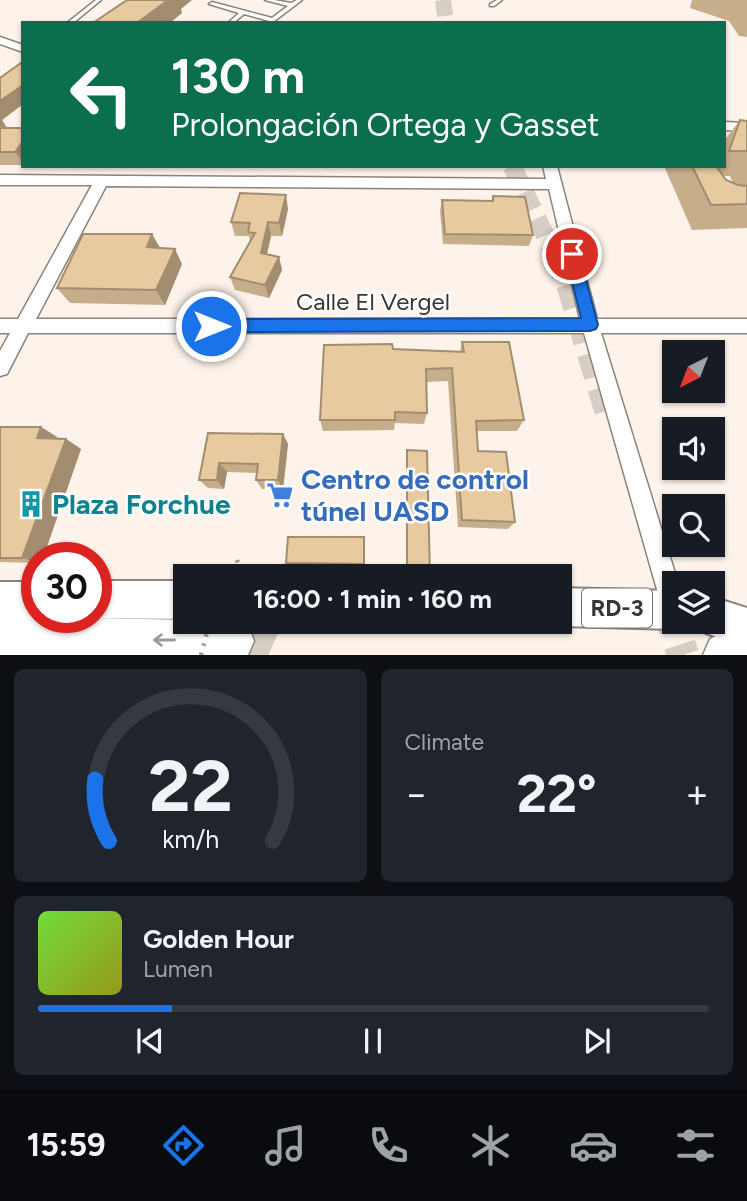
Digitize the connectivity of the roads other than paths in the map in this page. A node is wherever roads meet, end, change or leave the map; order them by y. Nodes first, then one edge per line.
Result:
1 (99, 0) edge
2 (216, 0) edge
3 (267, 0) edge
4 (300, 0) edge
5 (500, 0) edge
6 (292, 5) junction
7 (492, 5) dead end
8 (243, 12) junction
9 (72, 21) edge
10 (232, 21) edge
11 (268, 21) edge
12 (272, 21) edge
13 (0, 40) edge
14 (21, 48) edge
15 (726, 126) edge
16 (747, 127) edge
17 (552, 175) edge
18 (0, 180) edge
19 (102, 180) junction
20 (590, 325) junction
21 (0, 326) edge
22 (22, 326) junction
23 (747, 326) edge
24 (0, 368) edge
25 (663, 571) edge
26 (112, 600) edge
27 (173, 600) edge
28 (0, 601) edge
29 (21, 601) edge
30 (572, 607) edge
31 (662, 609) edge
32 (725, 620) edge
33 (747, 628) edge
34 (0, 638) edge
35 (214, 639) tunnel mouth
36 (747, 642) edge
37 (726, 655) edge

1 - 9 lane
2 - 8 lane
3 - 6 lane
4 - 6 lane
5 - 7 lane
6 - 12 lane
8 - 10 lane
8 - 11 lane
13 - 14 street
15 - 16 street
17 - 19 street
17 - 20 street
18 - 19 street
19 - 22 street
20 - 22 street, Calle El Vergel
20 - 23 street, Calle El Vergel
20 - 25 street
21 - 22 street, Calle El Vergel
22 - 24 street
26 - 27 main road
28 - 29 main road
30 - 31 main road, RD-3
32 - 33 main road
35 -> 34 highway
36 - 37 highway

